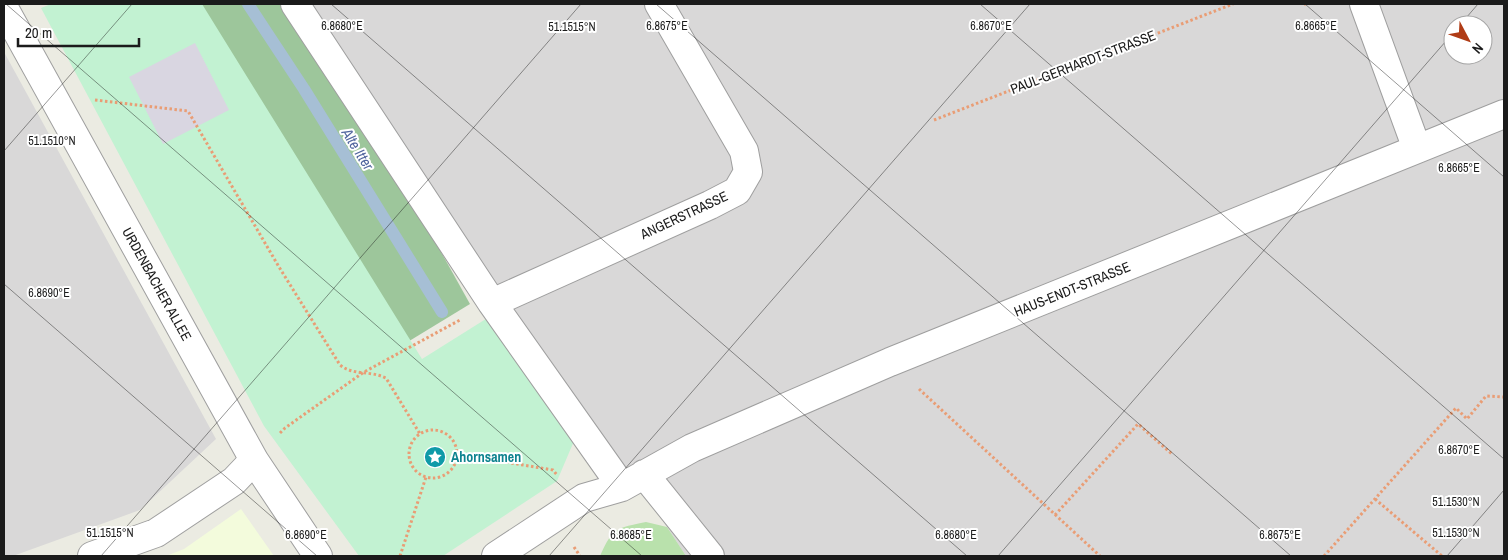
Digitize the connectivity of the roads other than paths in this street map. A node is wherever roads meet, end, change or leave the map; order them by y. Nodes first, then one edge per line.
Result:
1 (296, 4) edge
2 (659, 4) edge
3 (1364, 4) edge
4 (4, 8) edge
5 (1504, 114) edge
6 (1417, 149) junction
7 (492, 303) junction
8 (254, 460) junction
9 (633, 481) junction
10 (92, 556) edge
11 (318, 556) edge
12 (496, 556) edge
13 (710, 556) edge

1 - 7 street
2 - 7 street, ANGERSTRASSE
3 - 6 street
4 - 8 street, URDENBACHER ALLEE
5 - 6 street, HAUS-ENDT-STRASSE
6 - 9 street, HAUS-ENDT-STRASSE
7 - 9 street
8 - 10 street
8 - 11 street, URDENBACHER ALLEE
9 - 12 street, HAUS-ENDT-STRASSE
9 - 13 street

